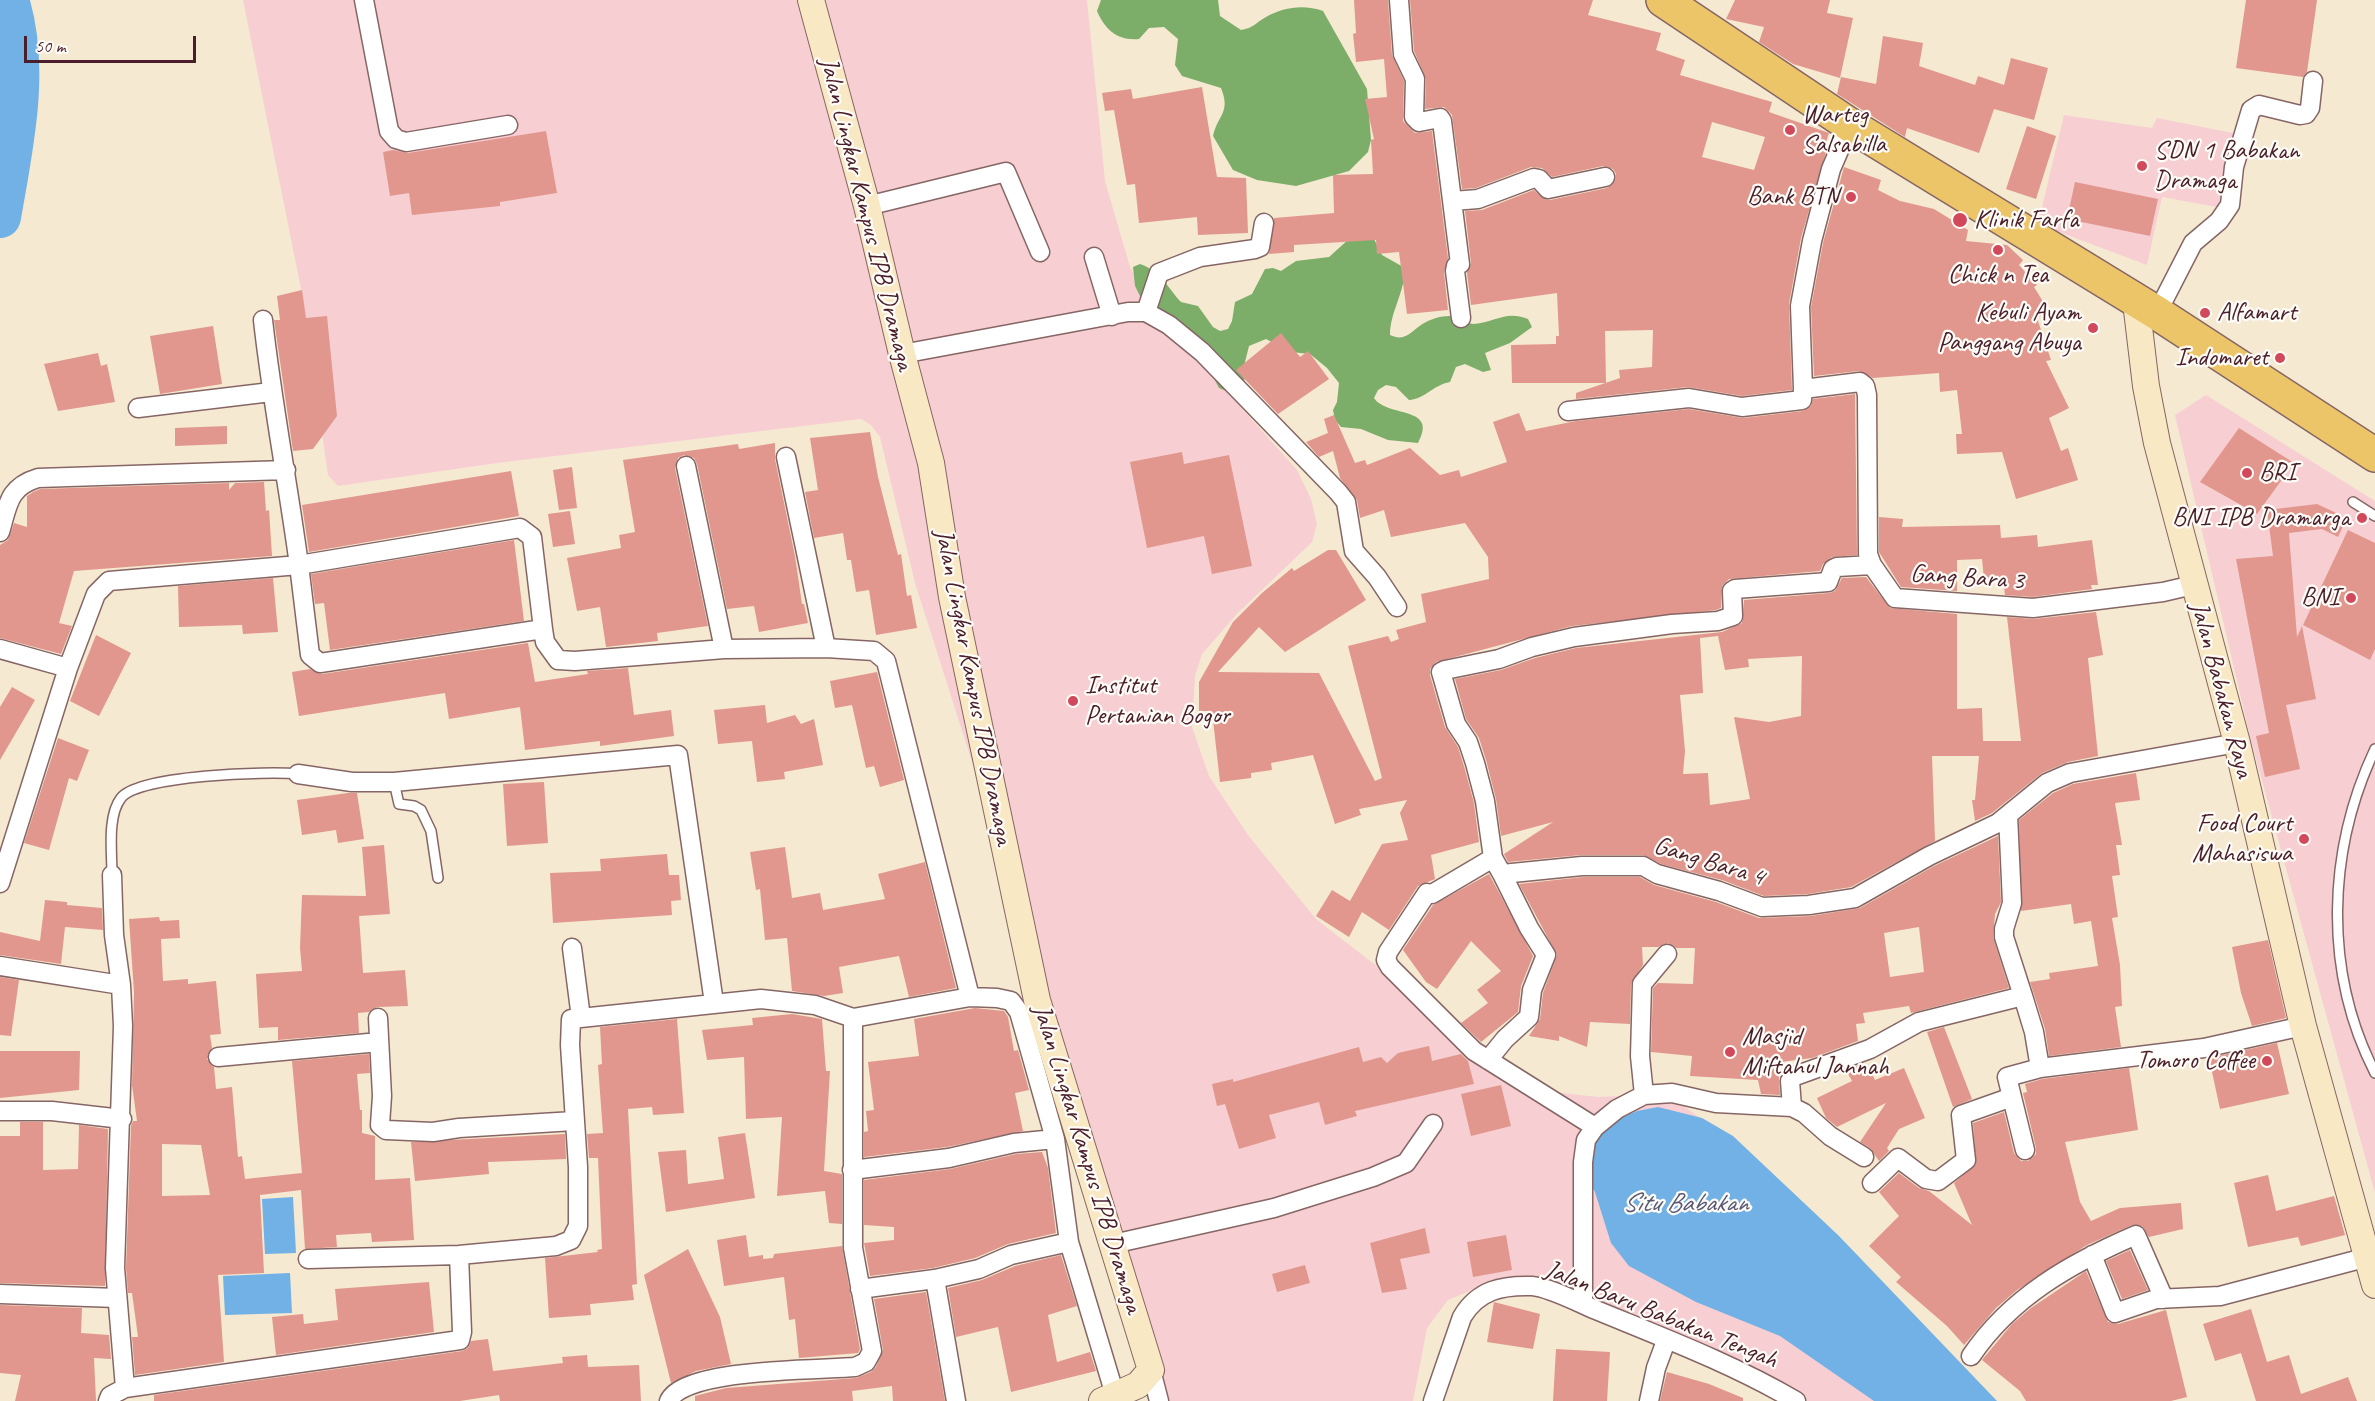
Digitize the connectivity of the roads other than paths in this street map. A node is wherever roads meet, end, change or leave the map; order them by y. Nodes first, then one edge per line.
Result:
1 (364, 0) edge
2 (811, 0) edge
3 (1399, 0) edge
4 (1663, 0) edge
5 (2313, 81) dead end
6 (1850, 124) junction
7 (508, 125) dead end
8 (1605, 177) dead end
9 (1454, 201) junction
10 (867, 206) junction
11 (1264, 223) dead end
12 (1040, 252) dead end
13 (1094, 257) dead end
14 (2147, 307) junction
15 (1146, 312) junction
16 (1112, 316) junction
17 (1461, 318) dead end
18 (262, 320) dead end
19 (902, 354) junction
20 (1803, 389) junction
21 (271, 392) junction
22 (138, 408) dead end
23 (1568, 411) dead end
24 (2375, 455) edge
25 (786, 457) dead end
26 (686, 466) dead end
27 (286, 470) junction
28 (2354, 502) dead end
29 (2375, 516) edge
30 (0, 532) edge
31 (299, 565) junction
32 (1872, 565) junction
33 (2193, 585) junction
34 (1397, 607) dead end
35 (543, 629) junction
36 (826, 648) junction
37 (724, 649) junction
38 (0, 650) edge
39 (68, 668) junction
40 (2237, 743) junction
41 (2375, 749) edge
42 (298, 774) joint
43 (394, 782) junction
44 (2008, 815) junction
45 (1498, 866) junction
46 (112, 875) joint
47 (438, 878) dead end
48 (0, 883) edge
49 (572, 948) dead end
50 (1667, 954) dead end
51 (0, 966) edge
52 (121, 984) junction
53 (2023, 996) junction
54 (970, 997) junction
55 (714, 1003) junction
56 (378, 1018) dead end
57 (581, 1018) junction
58 (853, 1018) junction
59 (2304, 1026) junction
60 (379, 1042) junction
61 (218, 1057) dead end
62 (1488, 1060) junction
63 (2040, 1068) junction
64 (2375, 1073) edge
65 (1644, 1095) junction
66 (2012, 1097) junction
67 (1792, 1107) junction
68 (0, 1111) edge
69 (122, 1119) junction
70 (574, 1121) junction
71 (1433, 1124) dead end
72 (1595, 1127) junction
73 (1055, 1139) junction
74 (2025, 1150) dead end
75 (1864, 1157) dead end
76 (852, 1170) junction
77 (1872, 1183) dead end
78 (1069, 1242) junction
79 (1113, 1244) junction
80 (459, 1255) junction
81 (2092, 1255) junction
82 (2368, 1257) junction
83 (308, 1259) dead end
84 (935, 1279) junction
85 (2375, 1285) edge
86 (860, 1289) junction
87 (0, 1293) edge
88 (117, 1298) junction
89 (2164, 1299) junction
90 (1583, 1304) junction
91 (1666, 1341) junction
92 (1971, 1356) dead end
93 (1151, 1370) junction
94 (125, 1388) junction
95 (1109, 1398) edge
96 (108, 1401) edge
97 (669, 1401) edge
98 (956, 1401) edge
99 (1159, 1401) edge
100 (1433, 1401) edge
101 (1649, 1401) edge
102 (1796, 1401) edge

1 - 7 street
2 - 10 street, Jalan Lingkar Kampus IPB Dramaga
3 - 9 street
4 - 6 highway
5 - 14 street
6 - 14 highway
6 - 20 street
8 - 9 street
9 - 17 street
10 - 12 street
10 - 19 street, Jalan Lingkar Kampus IPB Dramaga
11 - 15 street
13 - 16 street
14 - 24 highway
14 - 33 street, Jalan Babakan Raya
15 - 16 street
15 - 34 street
16 - 19 street
18 - 21 street
19 - 79 street, Jalan Lingkar Kampus IPB Dramaga
20 - 23 street
20 - 32 street
21 - 22 street
21 - 27 street
25 - 36 street
26 - 37 street
27 - 30 street
27 - 31 street
28 - 29 lane
31 - 35 street
31 - 35 street
31 - 39 street
32 - 33 street, Gang Bara 3
32 - 45 street
33 - 40 street, Jalan Babakan Raya
35 - 37 street
36 - 37 street
36 - 54 street
38 - 39 street
39 - 48 street
40 - 44 street, Gang Bara 4
40 - 59 street, Jalan Babakan Raya
41 - 64 lane
42 - 43 street
42 - 46 lane
43 - 47 lane
43 - 55 street
44 - 45 street, Gang Bara 4
44 - 53 street
45 - 62 street
45 - 62 street, Gang Bara 4
46 - 52 street
49 - 57 street
50 - 65 street
51 - 52 street
52 - 69 street
53 - 63 street
53 - 67 street
54 - 58 street
54 - 73 street
55 - 57 street
55 - 58 street
56 - 60 street
57 - 70 street
58 - 76 street
59 - 63 street
59 - 82 street, Jalan Babakan Raya
60 - 61 street
60 - 70 street
62 - 72 street, Gang Bara 4
63 - 66 street
65 - 67 street
65 - 72 street
66 - 74 street
66 - 77 street
67 - 75 street
68 - 69 street
69 - 88 street
70 - 80 street
71 - 79 street
72 - 90 street
73 - 76 street
73 - 78 street
76 - 86 street
78 - 84 street
78 - 95 street
79 - 93 street, Jalan Lingkar Kampus IPB Dramaga
80 - 83 street
80 - 94 street
81 - 89 street
81 - 89 street
81 - 92 street
82 - 85 street, Jalan Babakan Raya
82 - 89 street
84 - 86 street
84 - 98 street
86 - 97 street
87 - 88 street
88 - 94 street
90 - 91 street, Jalan Baru Babakan Tengah
90 - 100 street, Jalan Baru Babakan Tengah
91 - 101 street
91 - 102 street, Jalan Baru Babakan Tengah
93 - 95 street
93 - 99 street
94 - 96 street

